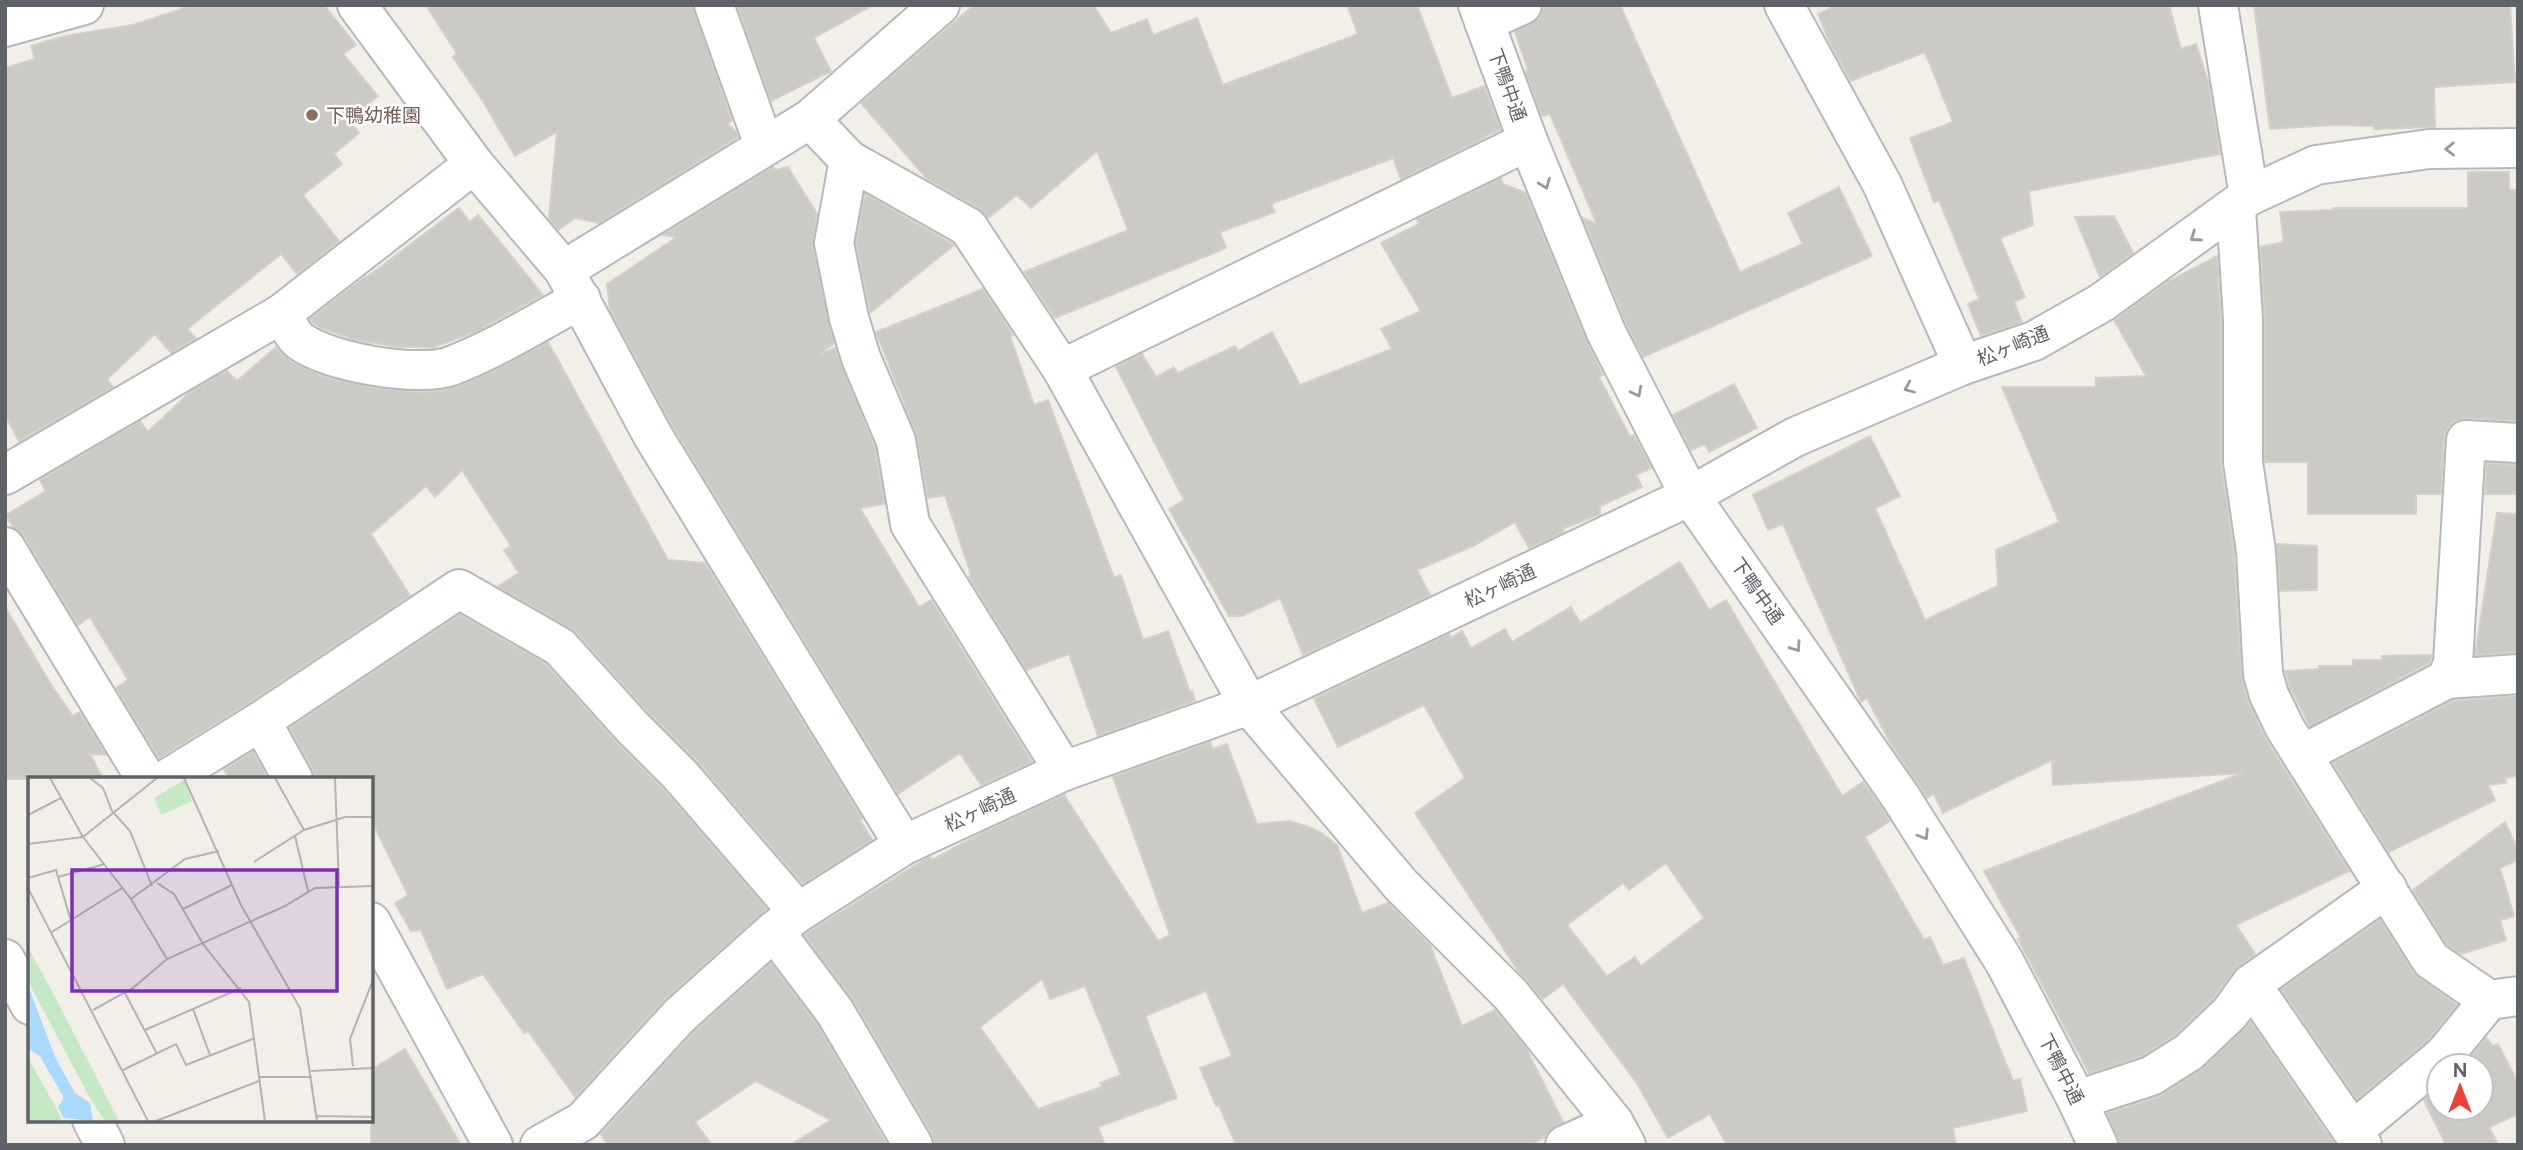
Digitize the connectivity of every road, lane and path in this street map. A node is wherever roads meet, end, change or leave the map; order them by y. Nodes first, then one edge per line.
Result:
1 (84, 5) edge
2 (357, 5) edge
3 (714, 5) edge
4 (940, 5) edge
5 (1522, 5) edge
6 (1784, 5) edge
7 (2218, 5) edge
8 (1481, 14) edge
9 (5, 27) edge
10 (810, 119) junction
11 (1528, 141) junction
12 (764, 145) junction
13 (2518, 148) edge
14 (849, 160) junction
15 (474, 164) junction
16 (2243, 202) junction
17 (572, 284) junction
18 (281, 314) junction
19 (1963, 365) junction
20 (1062, 369) junction
21 (2518, 443) edge
22 (5, 475) edge
23 (1690, 496) junction
24 (5, 547) edge
25 (2518, 674) edge
26 (2447, 679) junction
27 (1249, 705) junction
28 (261, 721) junction
29 (2304, 754) junction
30 (1064, 772) junction
31 (145, 777) edge
32 (170, 777) edge
33 (292, 777) edge
34 (904, 845) junction
35 (2387, 888) junction
36 (785, 923) junction
37 (373, 926) edge
38 (5, 959) edge
39 (2251, 985) junction
40 (2503, 998) edge
41 (28, 1001) edge
42 (2077, 1100) junction
43 (93, 1122) edge
44 (1620, 1134) edge
45 (2358, 1138) edge
46 (105, 1145) edge
47 (493, 1145) edge
48 (541, 1145) edge
49 (913, 1145) edge
50 (1565, 1145) edge
51 (2098, 1145) edge

1 - 9 street
2 - 15 street
3 - 12 street
4 - 10 street
5 - 8 street
6 - 19 street
7 - 16 street
8 - 11 street, 下鴨中通
10 - 12 street
10 - 14 street
11 - 20 street
11 -> 23 street, 下鴨中通
12 - 17 street
13 -> 16 street, 松ヶ崎通
14 - 20 street
14 - 30 street
15 - 17 street
15 - 18 street
16 -> 19 street, 松ヶ崎通
16 - 29 street
17 - 18 street
17 - 34 street
18 - 22 street
19 -> 23 street, 松ヶ崎通
20 - 27 street
21 - 26 street
23 - 27 street, 松ヶ崎通
23 -> 42 street, 下鴨中通
24 - 31 street
25 - 26 street
26 - 29 street
27 - 30 street, 松ヶ崎通
27 - 44 street
28 - 32 street
28 - 33 street
28 - 36 street
29 - 35 street
30 - 34 street, 松ヶ崎通
34 - 36 street, 松ヶ崎通
35 - 39 street
35 - 40 street
36 - 48 street, 松ヶ崎通
36 - 49 street
37 - 47 street
38 - 41 street
39 - 42 street
39 - 45 street
40 - 45 street
42 - 51 street, 下鴨中通
43 - 46 street
44 - 50 street

